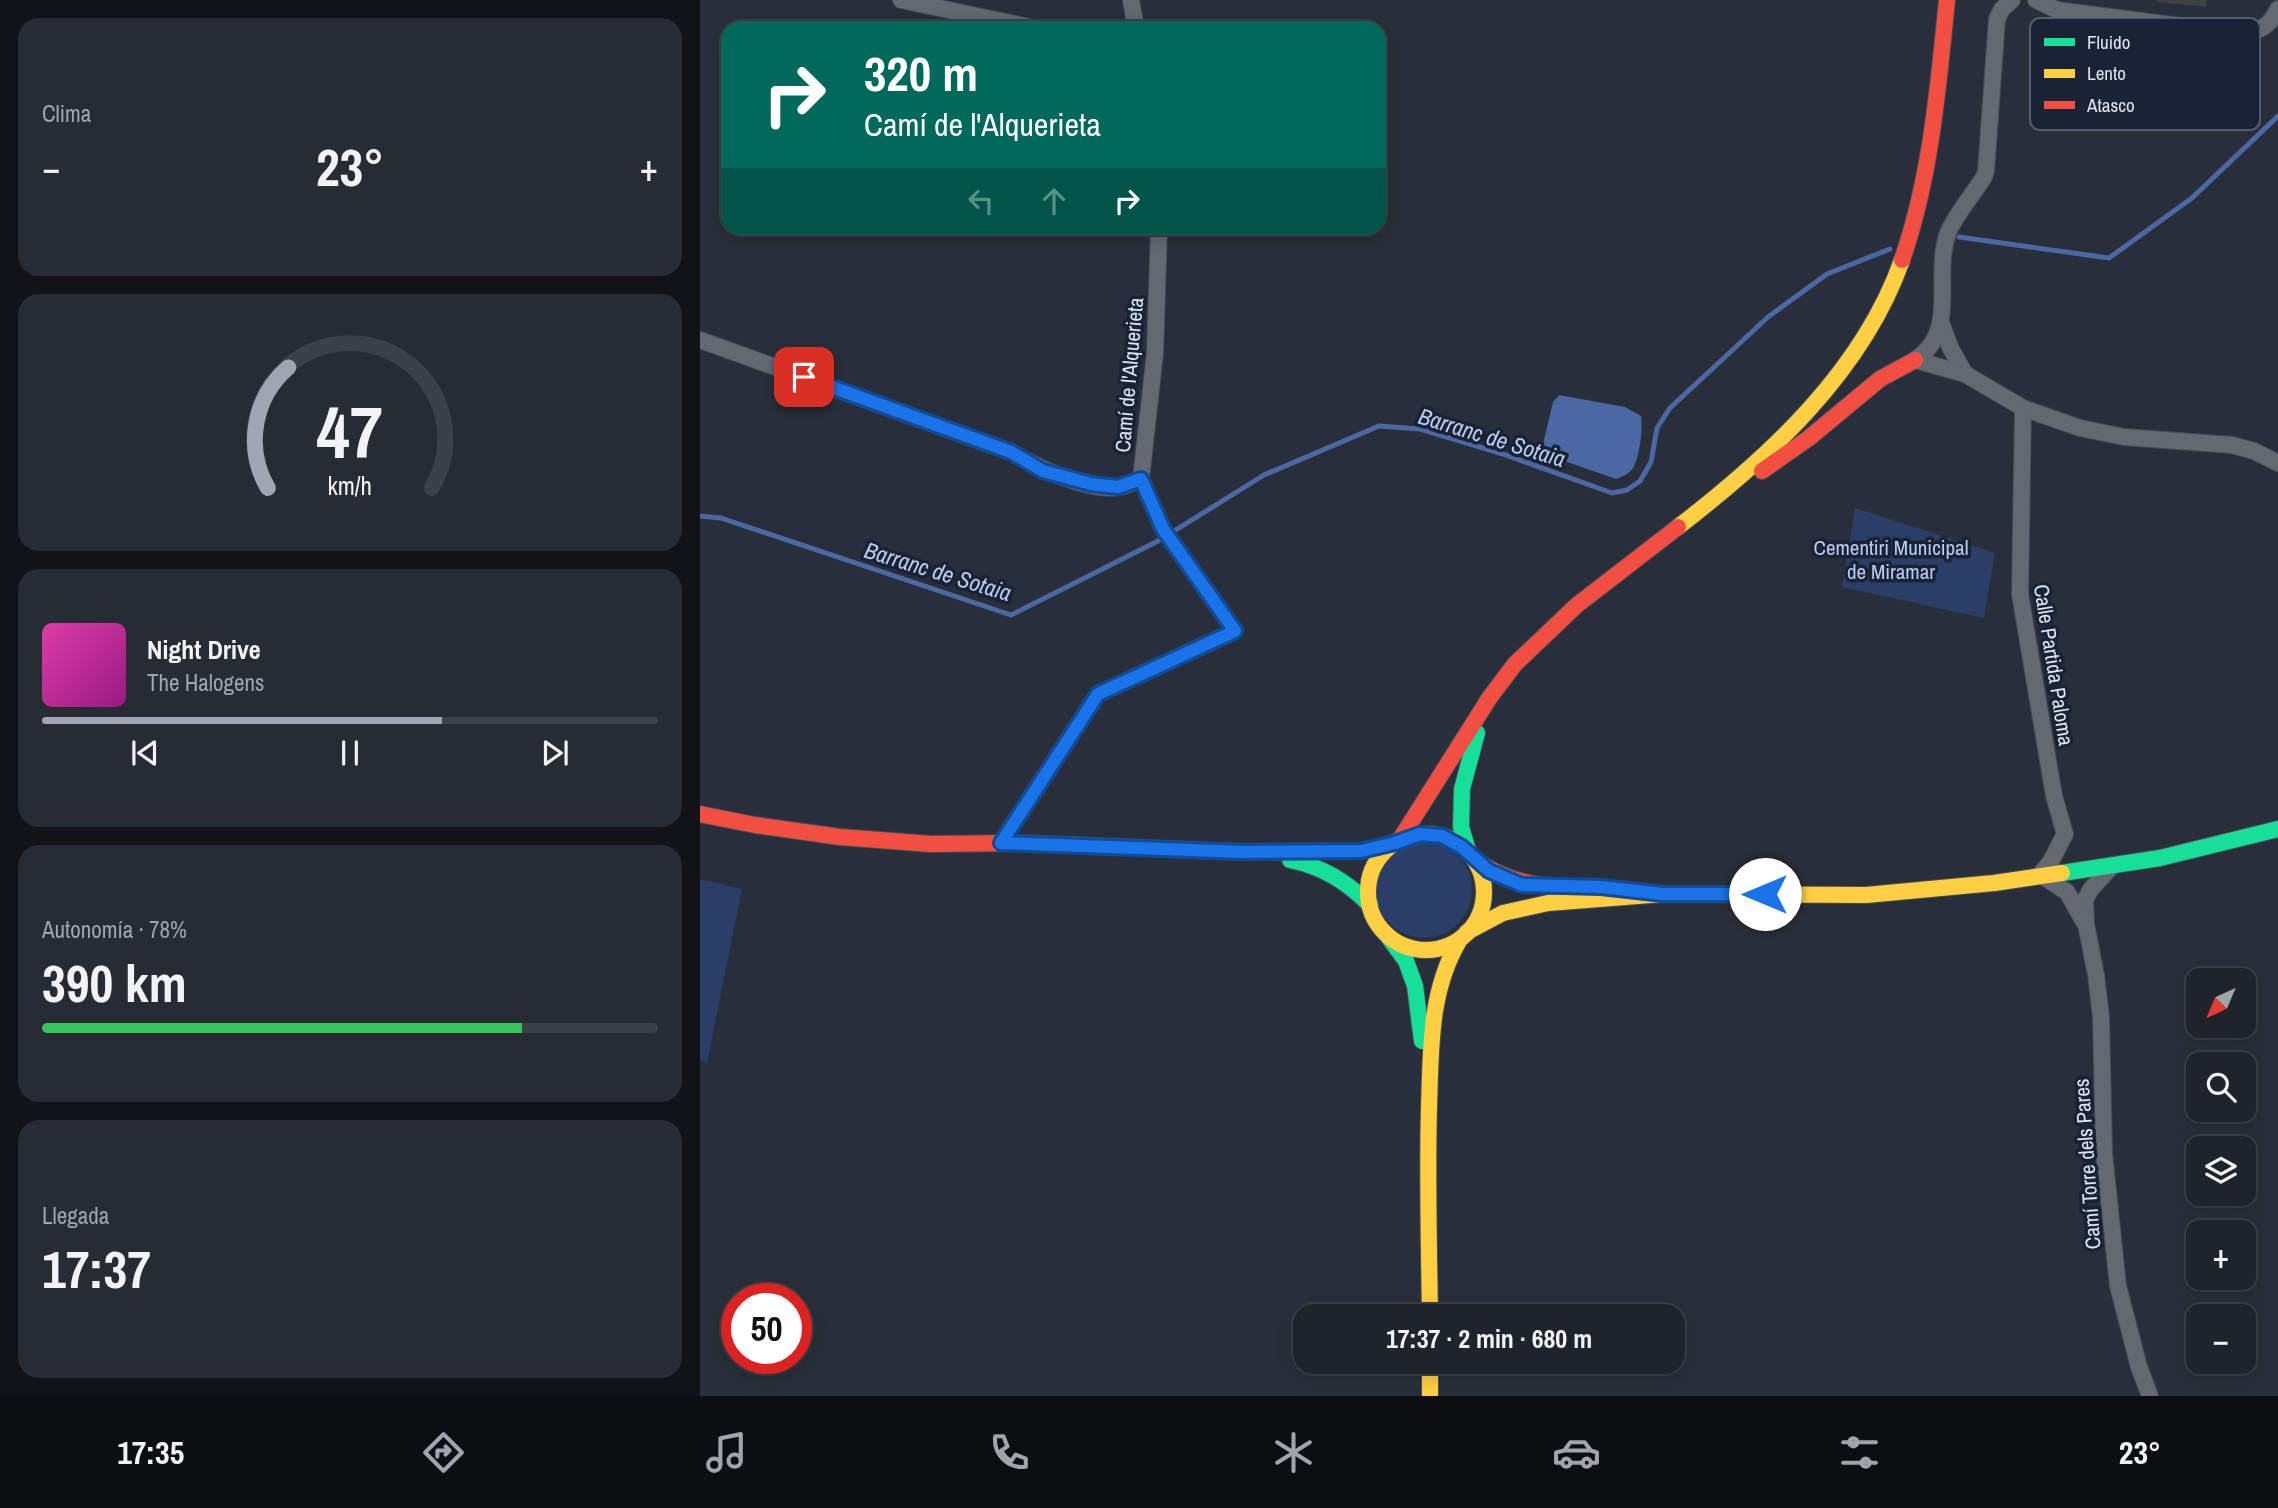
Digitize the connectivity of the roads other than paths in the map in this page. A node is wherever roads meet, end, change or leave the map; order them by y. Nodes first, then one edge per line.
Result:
1 (901, 0) edge
2 (1131, 0) edge
3 (1947, 0) edge
4 (2012, 0) edge
5 (2036, 0) edge
6 (2278, 9) edge
7 (2119, 18) edge
8 (1001, 21) edge
9 (1135, 21) edge
10 (2260, 30) edge
11 (1986, 171) junction
12 (1996, 185) dead end
13 (1159, 235) edge
14 (1942, 325) junction
15 (700, 340) edge
16 (1915, 360) junction
17 (1965, 374) junction
18 (2023, 408) junction
19 (2278, 463) edge
20 (1141, 479) junction
21 (1725, 488) junction
22 (1489, 698) junction
23 (700, 814) edge
24 (2278, 829) edge
25 (1397, 842) junction
26 (1001, 843) junction
27 (1243, 852) junction
28 (1472, 857) junction
29 (2113, 865) junction
30 (2040, 876) junction
31 (1663, 894) junction
32 (1370, 905) junction
33 (2085, 924) junction
34 (1386, 933) junction
35 (1463, 937) junction
36 (1429, 1125) junction
37 (1430, 1304) edge
38 (1430, 1374) edge
39 (1430, 1396) edge
40 (2150, 1396) edge

1 - 8 street
2 - 9 street
3 - 21 main road
4 - 11 street
5 - 7 street
6 - 10 street
11 - 12 street
11 - 14 street
13 - 20 street, Camí de l'Alquerieta
14 - 16 street
14 - 17 street
15 - 20 street
16 - 17 street
16 - 21 main road
17 - 18 street
18 - 19 street
18 - 30 street, Calle Partida Paloma
20 - 26 street, Camí de l'Alquerieta
21 - 22 main road
22 - 25 main road
22 - 28 main road
23 - 26 main road
24 - 29 main road
25 - 27 main road
25 - 28 main road
25 - 32 main road
26 - 27 main road
27 - 32 main road
28 - 31 main road
28 - 35 main road
29 - 30 main road
29 - 33 street, Camí Torre dels Pares
30 - 31 main road
30 - 33 street, Camí Torre dels Pares
31 - 35 main road
32 - 34 main road
33 - 40 street, Camí Torre dels Pares
34 - 35 main road
34 - 36 main road
35 - 36 main road
36 - 37 main road
38 - 39 main road

